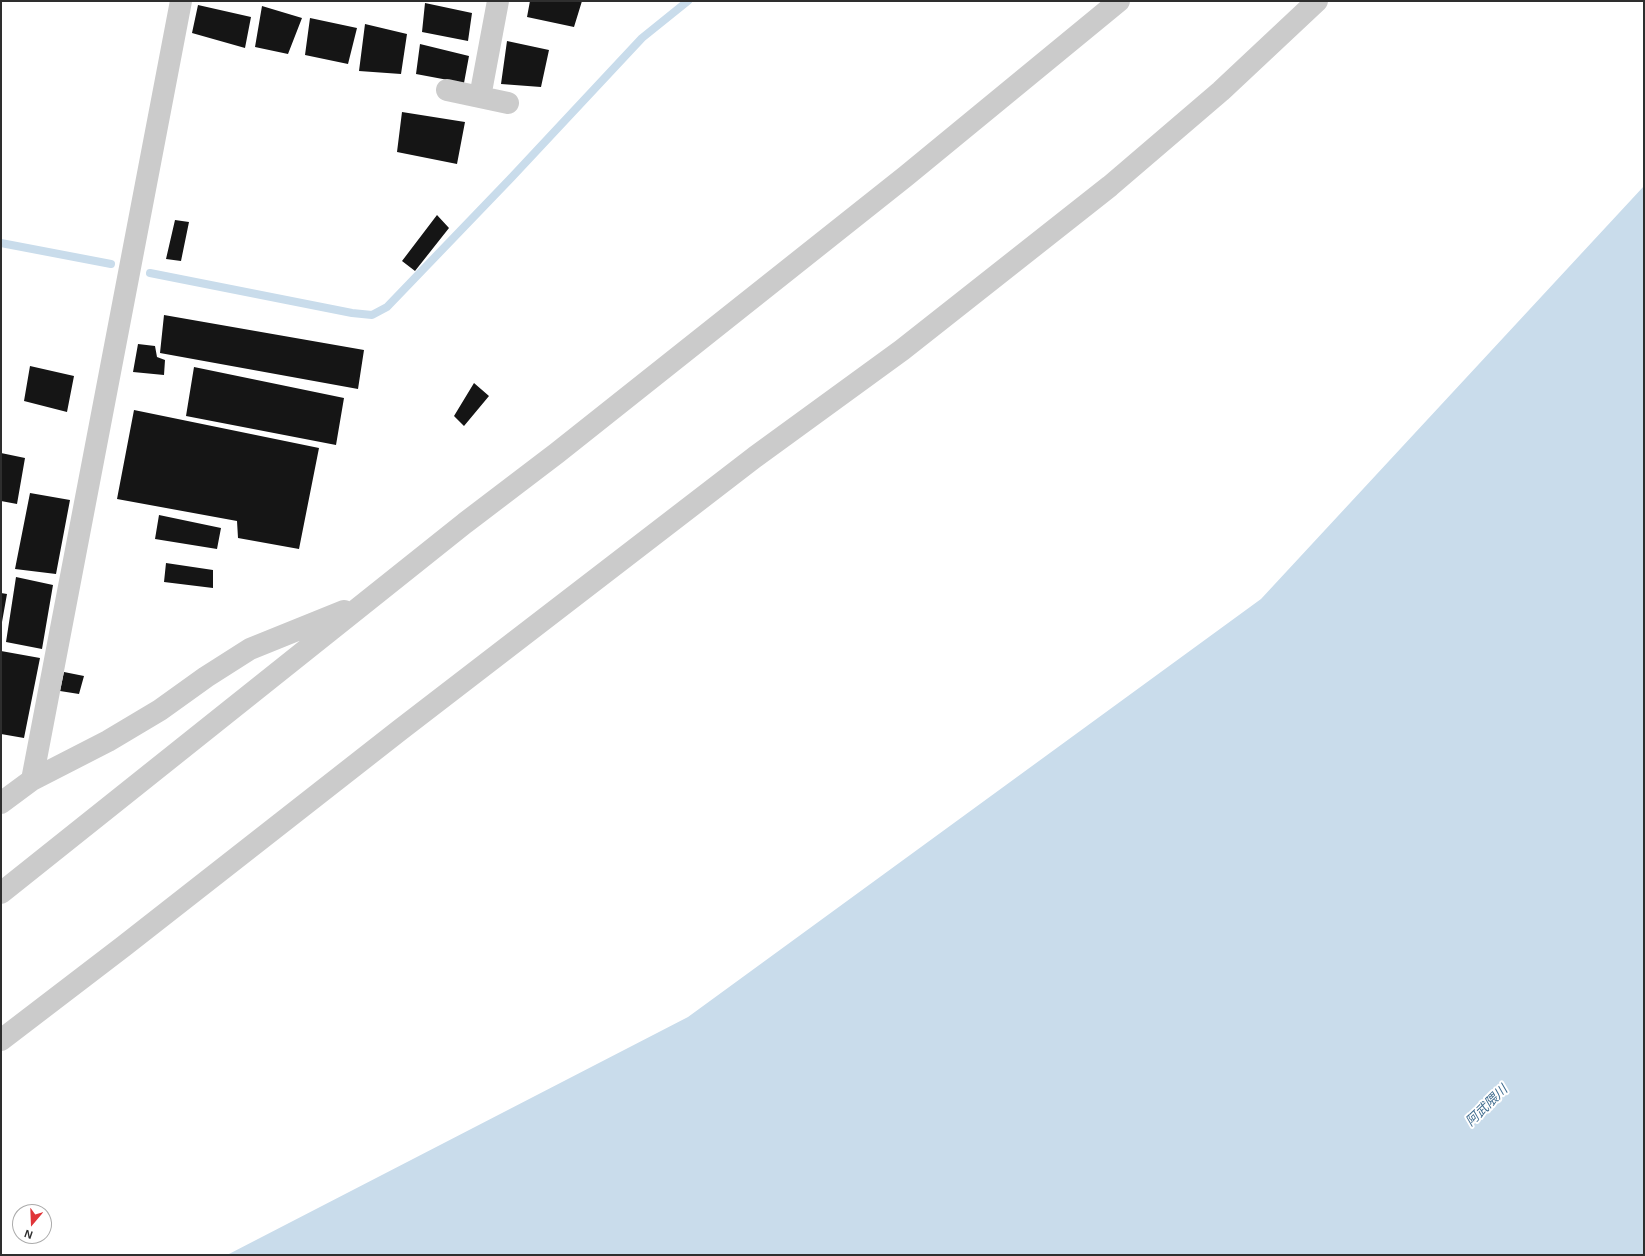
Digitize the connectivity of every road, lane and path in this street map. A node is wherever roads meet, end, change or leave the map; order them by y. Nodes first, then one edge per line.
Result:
1 (181, 1) edge
2 (498, 1) edge
3 (1119, 1) edge
4 (1317, 1) edge
5 (447, 90) dead end
6 (480, 97) junction
7 (508, 104) dead end
8 (365, 603) junction
9 (32, 780) junction
10 (1, 803) edge
11 (1, 893) edge
12 (1, 1040) edge

1 - 9 street
2 - 6 street
3 - 8 street
4 - 12 street
5 - 6 street
6 - 7 street
8 - 9 street
8 - 11 street
9 - 10 street

